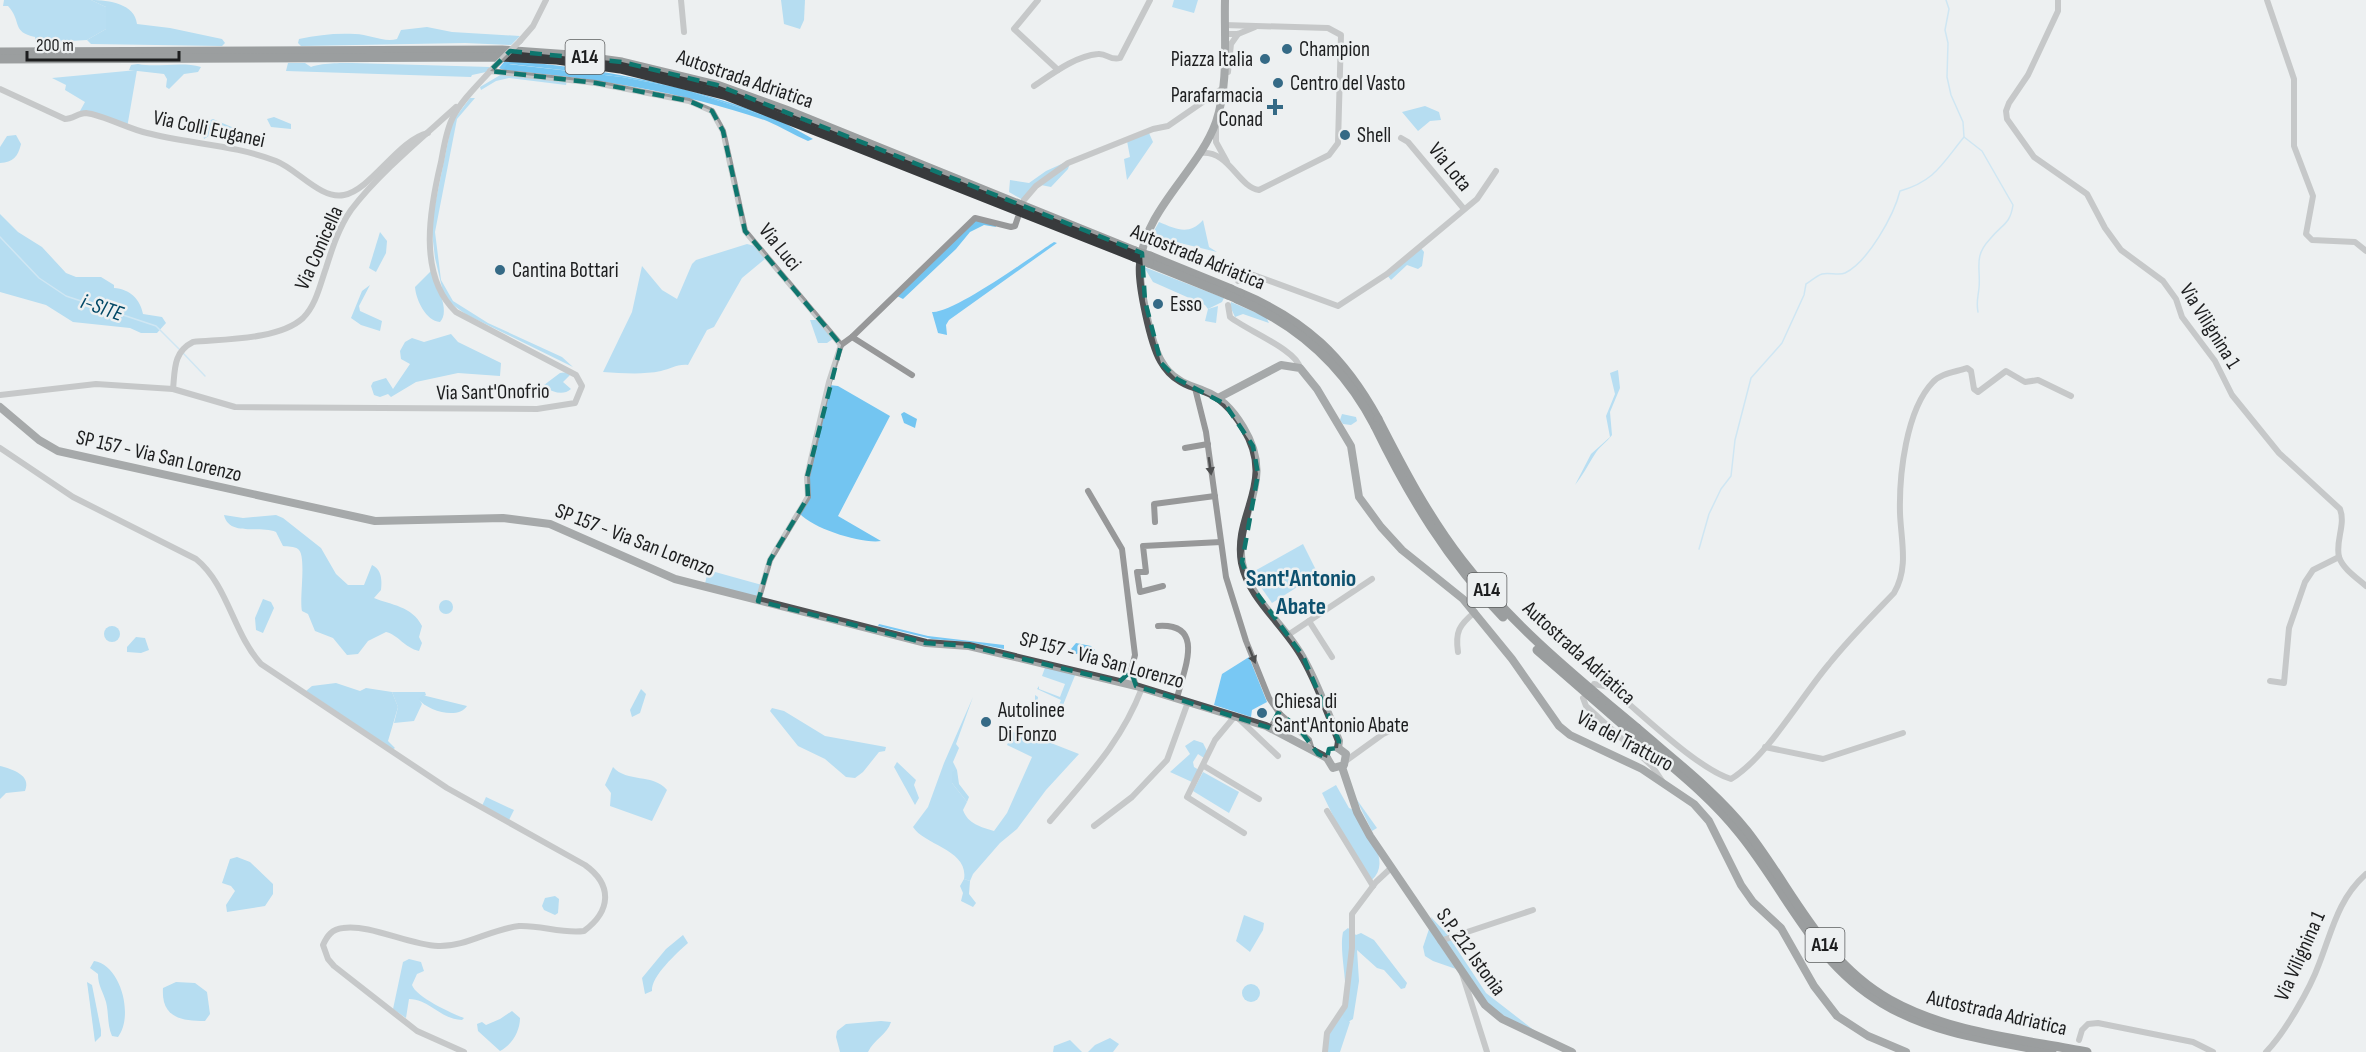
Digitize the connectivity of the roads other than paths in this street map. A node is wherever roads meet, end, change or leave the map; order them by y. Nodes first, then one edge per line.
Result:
1 (546, 0) edge
2 (681, 0) edge
3 (1038, 0) edge
4 (1150, 0) edge
5 (1225, 0) edge
6 (2058, 0) edge
7 (2267, 0) edge
8 (1260, 25) junction
9 (1224, 29) junction
10 (684, 32) dead end
11 (1238, 34) junction
12 (0, 52) edge
13 (0, 59) edge
14 (492, 69) junction
15 (1058, 70) junction
16 (1034, 86) dead end
17 (0, 89) edge
18 (1223, 89) junction
19 (464, 101) junction
20 (1216, 122) junction
21 (428, 133) junction
22 (1401, 138) dead end
23 (1206, 141) junction
24 (1201, 153) junction
25 (1221, 156) junction
26 (1496, 171) dead end
27 (1024, 200) dead end
28 (1464, 209) junction
29 (1018, 217) dead end
30 (2366, 251) edge
31 (1134, 254) junction
32 (1239, 281) dead end
33 (1233, 296) junction
34 (852, 337) junction
35 (841, 345) junction
36 (1283, 349) junction
37 (1287, 364) junction
38 (1300, 368) junction
39 (912, 375) dead end
40 (1195, 388) junction
41 (173, 389) junction
42 (0, 395) edge
43 (2071, 396) dead end
44 (1218, 398) junction
45 (0, 407) edge
46 (1377, 422) junction
47 (1208, 444) junction
48 (0, 448) edge
49 (1185, 448) dead end
50 (1088, 491) dead end
51 (1215, 496) junction
52 (1155, 522) dead end
53 (1221, 542) junction
54 (2339, 557) junction
55 (1372, 579) dead end
56 (1163, 586) dead end
57 (2366, 586) edge
58 (758, 601) junction
59 (1475, 612) junction
60 (1309, 621) junction
61 (1158, 626) dead end
62 (1287, 635) junction
63 (1458, 652) dead end
64 (1332, 657) dead end
65 (1131, 671) junction
66 (2270, 681) dead end
67 (1119, 682) junction
68 (1594, 684) dead end
69 (1139, 687) junction
70 (1177, 698) junction
71 (1583, 698) dead end
72 (1188, 702) junction
73 (1280, 714) junction
74 (1236, 717) junction
75 (1405, 723) dead end
76 (1270, 728) junction
77 (1903, 733) dead end
78 (1765, 747) junction
79 (1338, 748) junction
80 (1312, 750) junction
81 (1278, 756) dead end
82 (1327, 758) junction
83 (1344, 764) junction
84 (1204, 766) junction
85 (1662, 781) junction
86 (1259, 799) dead end
87 (1327, 811) dead end
88 (1050, 821) dead end
89 (1094, 826) dead end
90 (1244, 833) dead end
91 (1391, 868) junction
92 (2366, 874) edge
93 (1373, 886) junction
94 (1533, 910) dead end
95 (1440, 940) junction
96 (1461, 970) junction
97 (2079, 1040) dead end
98 (464, 1052) edge
99 (1326, 1052) edge
100 (1487, 1052) edge
101 (1572, 1052) edge
102 (1905, 1052) edge
103 (2052, 1052) edge
104 (2087, 1052) edge
105 (2213, 1052) edge
106 (2266, 1052) edge

1 - 14 street, Via Sant'Onofrio, bridge
2 - 10 street
3 - 15 street
4 - 15 street
5 - 9 main road
6 - 54 street, Via Vilignina 1
7 - 30 street
8 - 9 street
8 - 11 street
8 - 25 street
9 - 11 street
9 - 18 main road
11 - 18 street
12 - 31 highway, Autostrada Adriatica / A14
13 - 31 highway, Autostrada Adriatica / A14
14 - 19 street, Via Sant'Onofrio
14 - 35 street, Via Luci
15 - 16 street
17 - 21 street, Via Colli Euganei
18 - 20 main road
18 - 27 street
19 - 21 street, Via Conicella
19 - 41 street, Via Sant'Onofrio
20 - 23 main road
20 - 25 street
21 - 41 street, Via Conicella
22 - 28 street, Via Lota
23 - 24 main road
23 - 25 street
24 - 25 street
24 - 40 main road
26 - 28 street, Via Lota
28 - 32 street
29 - 34 street
31 - 33 highway, Autostrada Adriatica / A14, bridge
33 - 36 street
33 - 46 highway, Autostrada Adriatica / A14
34 - 35 street
34 - 39 street
35 - 58 street
36 - 37 street
36 - 38 street
37 - 38 main road
37 - 44 main road
38 - 59 main road, Via del Tratturo
40 - 44 main road
40 - 47 street
41 - 42 street, Via Sant'Onofrio
43 - 78 street, Via del Tratturo
44 - 62 main road
45 - 58 main road, SP 157 - Via San Lorenzo
46 - 103 highway, Autostrada Adriatica / A14, bridge
46 - 104 highway, Autostrada Adriatica / A14, bridge
47 - 49 street
47 -> 51 street
48 - 98 street
50 - 65 street
51 - 52 street
51 - 53 street
53 - 56 street
53 -> 73 street
54 - 57 street
54 - 66 street
55 - 60 street
58 - 67 main road, SP 157 - Via San Lorenzo
59 - 63 street
59 - 85 main road, Via del Tratturo
60 - 62 street
60 - 64 street
61 - 70 street
62 - 79 main road
65 - 67 street
65 - 69 street
67 - 69 main road, SP 157 - Via San Lorenzo
68 - 78 street, Via del Tratturo
69 - 70 main road, SP 157 - Via San Lorenzo
69 - 88 street
70 - 72 main road, SP 157 - Via San Lorenzo
71 - 85 street
72 - 74 main road, SP 157 - Via San Lorenzo
72 - 89 street
73 - 76 street
73 - 80 street
74 - 76 main road, SP 157 - Via San Lorenzo
74 - 81 street
74 - 84 street
75 - 83 street
76 - 80 main road, SP 157 - Via San Lorenzo
77 - 78 street
79 - 82 main road
79 - 83 main road
80 - 82 main road, SP 157 - Via San Lorenzo
82 - 83 main road
83 - 91 main road, S.P. 212 Istonia
84 - 86 street
84 - 90 street
85 - 102 main road, Via del Tratturo
87 - 93 street
91 - 93 street
91 - 95 main road, S.P. 212 Istonia
92 - 106 street, Via Vilignina 1
93 - 99 street
94 - 95 street
95 - 96 main road, S.P. 212 Istonia
96 - 100 street
96 - 101 main road, S.P. 212 Istonia
97 - 105 street

